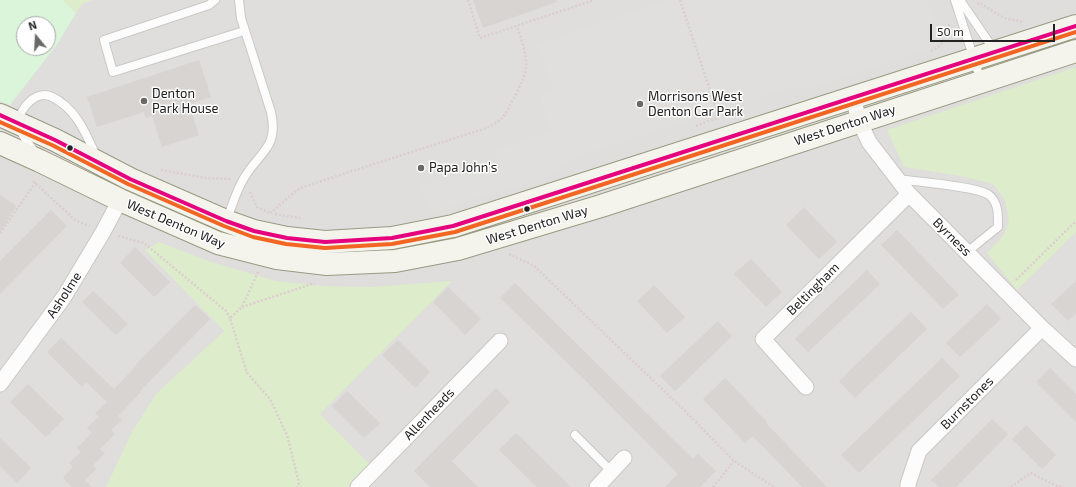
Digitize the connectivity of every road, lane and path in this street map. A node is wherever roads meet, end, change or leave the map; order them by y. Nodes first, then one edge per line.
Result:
1 (215, 0) edge
2 (239, 0) edge
3 (468, 0) edge
4 (594, 0) edge
5 (680, 0) edge
6 (955, 0) edge
7 (960, 0) edge
8 (962, 9) junction
9 (1028, 24) dead end
10 (517, 26) junction
11 (1076, 26) edge
12 (244, 31) junction
13 (1009, 47) junction
14 (1076, 51) edge
15 (930, 52) dead end
16 (973, 58) junction
17 (981, 82) junction
18 (852, 98) junction
19 (742, 112) dead end
20 (719, 117) junction
21 (9, 119) edge
22 (859, 120) junction
23 (691, 128) dead end
24 (0, 143) edge
25 (40, 161) junction
26 (98, 162) junction
27 (159, 170) dead end
28 (130, 179) junction
29 (243, 179) junction
30 (897, 179) junction
31 (909, 194) junction
32 (120, 200) junction
33 (270, 213) junction
34 (301, 219) dead end
35 (226, 221) junction
36 (1076, 221) edge
37 (103, 232) junction
38 (0, 233) edge
39 (218, 243) junction
40 (967, 252) junction
41 (508, 254) dead end
42 (258, 271) dead end
43 (317, 282) dead end
44 (1005, 290) junction
45 (242, 308) junction
46 (230, 318) junction
47 (1042, 328) junction
48 (500, 341) dead end
49 (1074, 353) edge
50 (0, 384) edge
51 (806, 387) dead end
52 (575, 435) dead end
53 (624, 458) dead end
54 (734, 461) junction
55 (612, 472) junction
56 (298, 487) edge
57 (358, 487) edge
58 (597, 487) edge
59 (714, 487) edge
60 (774, 487) edge
61 (908, 487) edge
62 (1011, 487) edge
63 (1064, 487) edge

1 - 12 lane
2 - 12 lane
3 - 10 path
4 - 10 path
5 - 20 path
6 - 8 lane
7 - 8 lane
8 - 9 path
8 - 13 lane
8 - 15 path
8 - 16 lane
10 - 33 path
11 - 13 street, West Denton Way
12 - 29 lane
13 - 16 street, West Denton Way
14 - 17 street, West Denton Way
16 - 17 lane
16 - 18 street, West Denton Way
17 - 22 street, West Denton Way
18 - 22 street, Byrness
18 - 35 street, West Denton Way
19 - 20 path
20 - 23 path
21 - 25 lane
21 - 26 street, West Denton Way
21 - 26 lane
22 - 30 street, Byrness
22 - 39 street, West Denton Way
24 - 25 street, West Denton Way
25 - 32 street, West Denton Way
26 - 28 street, West Denton Way
27 - 29 path
28 - 32 street
28 - 35 street, West Denton Way
29 - 33 path
29 - 35 lane
30 - 31 street, Byrness
30 - 40 lane
31 - 40 street, Byrness
31 - 51 street, Beltingham
32 - 37 street, Asholme
32 - 39 street, West Denton Way
33 - 34 path
35 - 39 lane
36 - 44 path
37 - 38 path
37 - 46 path
37 - 50 street, Asholme
40 - 44 street, Byrness
41 - 54 path
42 - 45 path
43 - 45 path
44 - 47 street, Byrness
45 - 46 path
46 - 56 path
47 - 49 street, Byrness
47 - 61 street, Burnstones
48 - 57 street, Allenheads
52 - 55 lane
53 - 55 street
54 - 59 path
54 - 60 path
55 - 58 street
62 - 63 path

